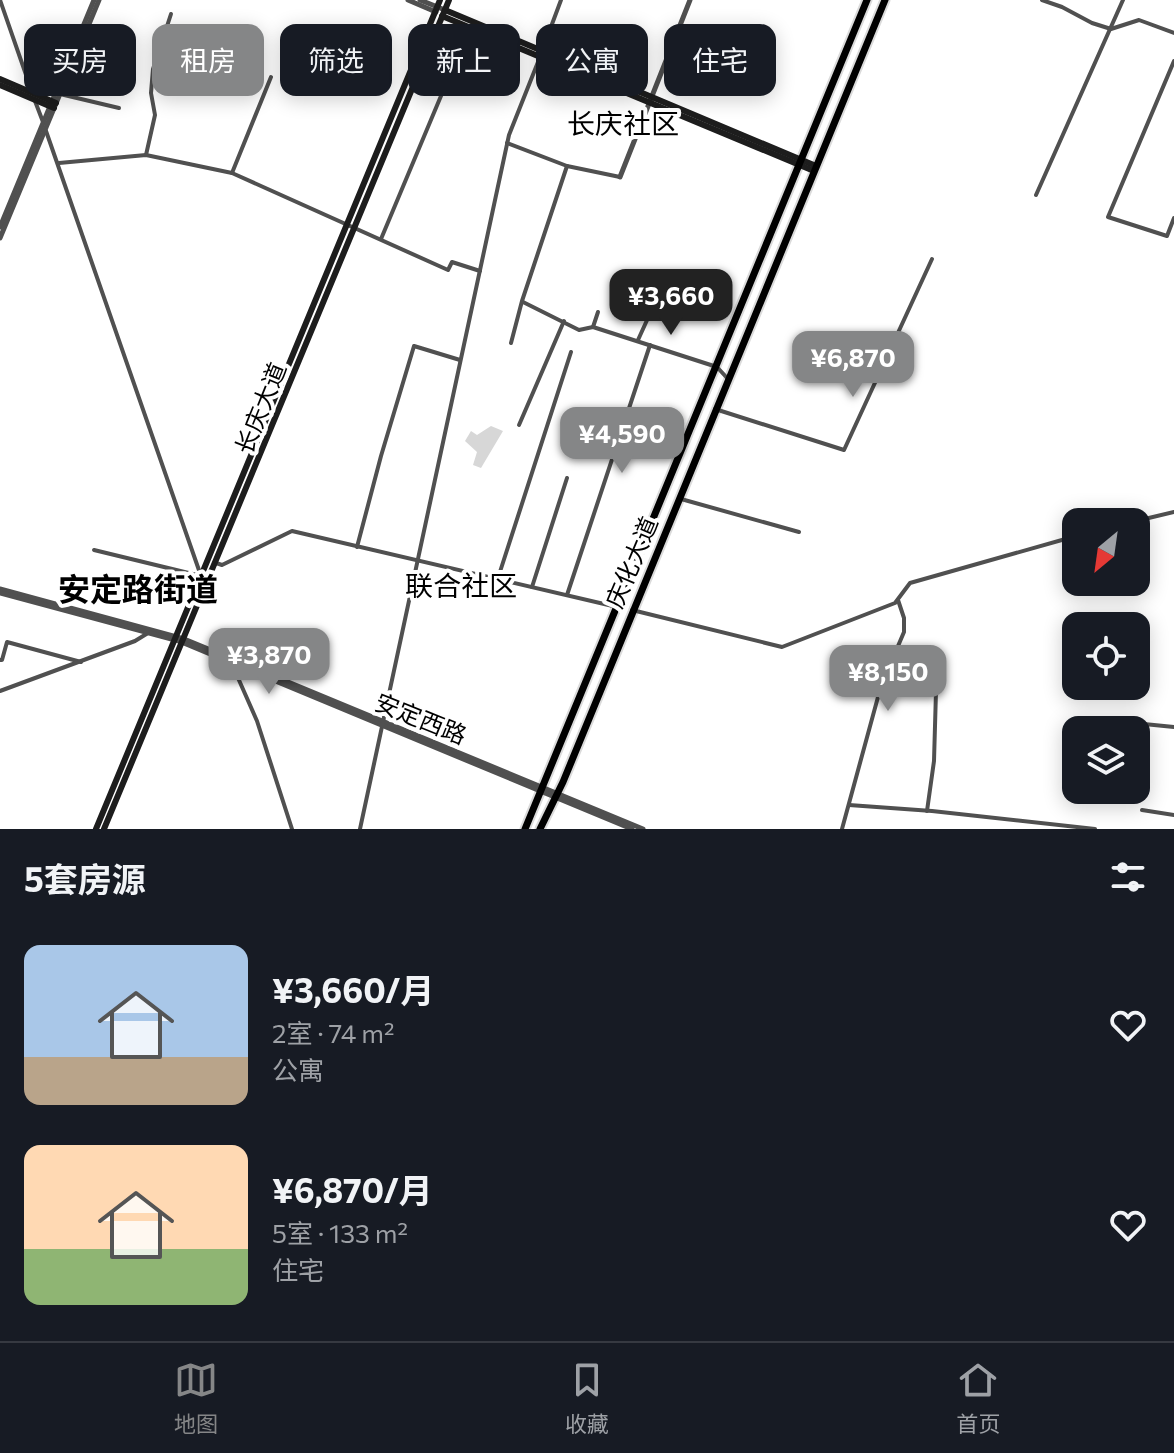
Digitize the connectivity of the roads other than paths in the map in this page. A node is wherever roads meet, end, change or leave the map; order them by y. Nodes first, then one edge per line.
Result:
1 (0, 0) edge
2 (97, 0) edge
3 (408, 0) edge
4 (420, 0) edge
5 (449, 0) edge
6 (561, 0) edge
7 (688, 0) edge
8 (867, 0) edge
9 (885, 0) edge
10 (1042, 0) edge
11 (1123, 0) edge
12 (437, 6) edge
13 (444, 13) junction
14 (171, 14) dead end
15 (88, 24) edge
16 (552, 24) edge
17 (1111, 29) junction
18 (1174, 33) edge
19 (536, 52) edge
20 (1174, 61) edge
21 (536, 67) edge
22 (24, 70) edge
23 (271, 77) dead end
24 (0, 82) edge
25 (24, 92) edge
26 (33, 96) joint
27 (59, 96) edge
28 (68, 96) edge
29 (441, 96) edge
30 (642, 96) edge
31 (643, 96) edge
32 (649, 99) junction
33 (53, 105) junction
34 (119, 108) dead end
35 (44, 126) junction
36 (507, 143) junction
37 (146, 155) junction
38 (800, 162) junction
39 (58, 163) junction
40 (567, 166) junction
41 (815, 168) junction
42 (232, 173) junction
43 (618, 177) joint
44 (1036, 195) dead end
45 (1174, 218) edge
46 (347, 223) junction
47 (0, 227) edge
48 (355, 227) junction
49 (0, 238) edge
50 (381, 239) junction
51 (932, 259) dead end
52 (480, 271) junction
53 (667, 276) dead end
54 (522, 301) junction
55 (598, 312) dead end
56 (564, 321) junction
57 (593, 327) junction
58 (638, 340) junction
59 (511, 343) dead end
60 (650, 345) junction
61 (571, 352) dead end
62 (460, 360) junction
63 (717, 367) junction
64 (728, 379) junction
65 (715, 409) junction
66 (519, 425) dead end
67 (567, 478) dead end
68 (679, 498) junction
69 (1173, 512) edge
70 (1150, 518) edge
71 (1174, 523) edge
72 (799, 532) dead end
73 (1062, 540) edge
74 (357, 547) junction
75 (94, 550) dead end
76 (416, 561) junction
77 (216, 562) junction
78 (201, 576) junction
79 (498, 579) junction
80 (532, 587) junction
81 (0, 591) edge
82 (567, 595) junction
83 (898, 600) junction
84 (617, 607) junction
85 (632, 610) junction
86 (151, 631) junction
87 (179, 639) junction
88 (0, 660) edge
89 (230, 660) junction
90 (81, 662) junction
91 (0, 691) edge
92 (936, 691) dead end
93 (382, 724) junction
94 (1150, 725) edge
95 (1174, 727) edge
96 (542, 790) junction
97 (556, 796) junction
98 (849, 805) junction
99 (1142, 810) dead end
100 (927, 811) junction
101 (1174, 815) edge
102 (96, 829) edge
103 (104, 829) edge
104 (292, 829) edge
105 (360, 829) edge
106 (525, 829) edge
107 (540, 829) edge
108 (632, 829) edge
109 (643, 829) edge
110 (842, 829) edge
111 (1095, 829) edge

1 - 22 street
2 - 15 street
2 - 33 street
3 - 12 street
4 - 12 street
5 - 13 main road, 长庆大道
6 - 16 street
7 - 32 street
8 - 38 highway, 庆化大道
9 - 41 highway, 庆化大道
10 - 17 street
11 - 17 street
12 - 13 street
12 - 46 main road, 长庆大道
13 - 19 main road
13 - 48 main road, 长庆大道
14 - 37 street
17 - 18 street
17 - 44 street
20 - 45 street
21 - 36 street
23 - 42 street
24 - 25 main road
26 - 33 main road
26 - 35 street
27 - 33 street
28 - 34 street
29 - 50 street
30 - 32 main road
31 - 32 main road
32 - 38 main road
32 - 43 street
33 - 35 street
35 - 39 street
35 - 47 street
35 - 49 street
36 - 40 street
36 - 52 street
37 - 39 street
37 - 42 street
38 - 41 main road
38 - 63 highway, 庆化大道
39 - 78 street
40 - 43 street
40 - 54 street
41 - 64 highway, 庆化大道
42 - 46 street
46 - 48 street
46 - 78 main road, 长庆大道
48 - 50 street
48 - 77 main road, 长庆大道
50 - 52 street
51 - 65 street
52 - 62 street
53 - 58 street
54 - 56 street
54 - 59 street
55 - 57 street
56 - 57 street
56 - 66 street
57 - 58 street
58 - 60 street
60 - 63 street
60 - 82 street
61 - 79 street
62 - 74 street
62 - 76 street
63 - 64 street
63 - 84 highway, 庆化大道
64 - 65 highway, 庆化大道
65 - 68 highway, 庆化大道
67 - 80 street
68 - 72 street
68 - 85 highway, 庆化大道
69 - 70 street
69 - 71 street
73 - 83 street
74 - 76 street
74 - 77 street
75 - 78 street
76 - 79 street
76 - 93 street
77 - 87 main road, 长庆大道
78 - 87 main road, 长庆大道
79 - 80 street
80 - 82 street
81 - 86 street, 安定西路
82 - 84 street
83 - 85 street
83 - 98 street
84 - 96 highway, 庆化大道
85 - 97 highway, 庆化大道
86 - 87 street, 安定西路
86 - 90 street
87 - 89 street, 安定西路
87 - 102 main road, 长庆大道
87 - 103 main road, 长庆大道
88 - 90 street
89 - 93 street, 安定西路
89 - 104 street
90 - 91 street
92 - 100 street
93 - 96 street, 安定西路
93 - 105 street
94 - 95 street
96 - 97 street, 安定西路
96 - 106 highway, 庆化大道
97 - 107 highway, 庆化大道
97 - 108 street, 安定西路
97 - 109 street, 安定西路
98 - 100 street
98 - 110 street
99 - 101 street
100 - 111 street

